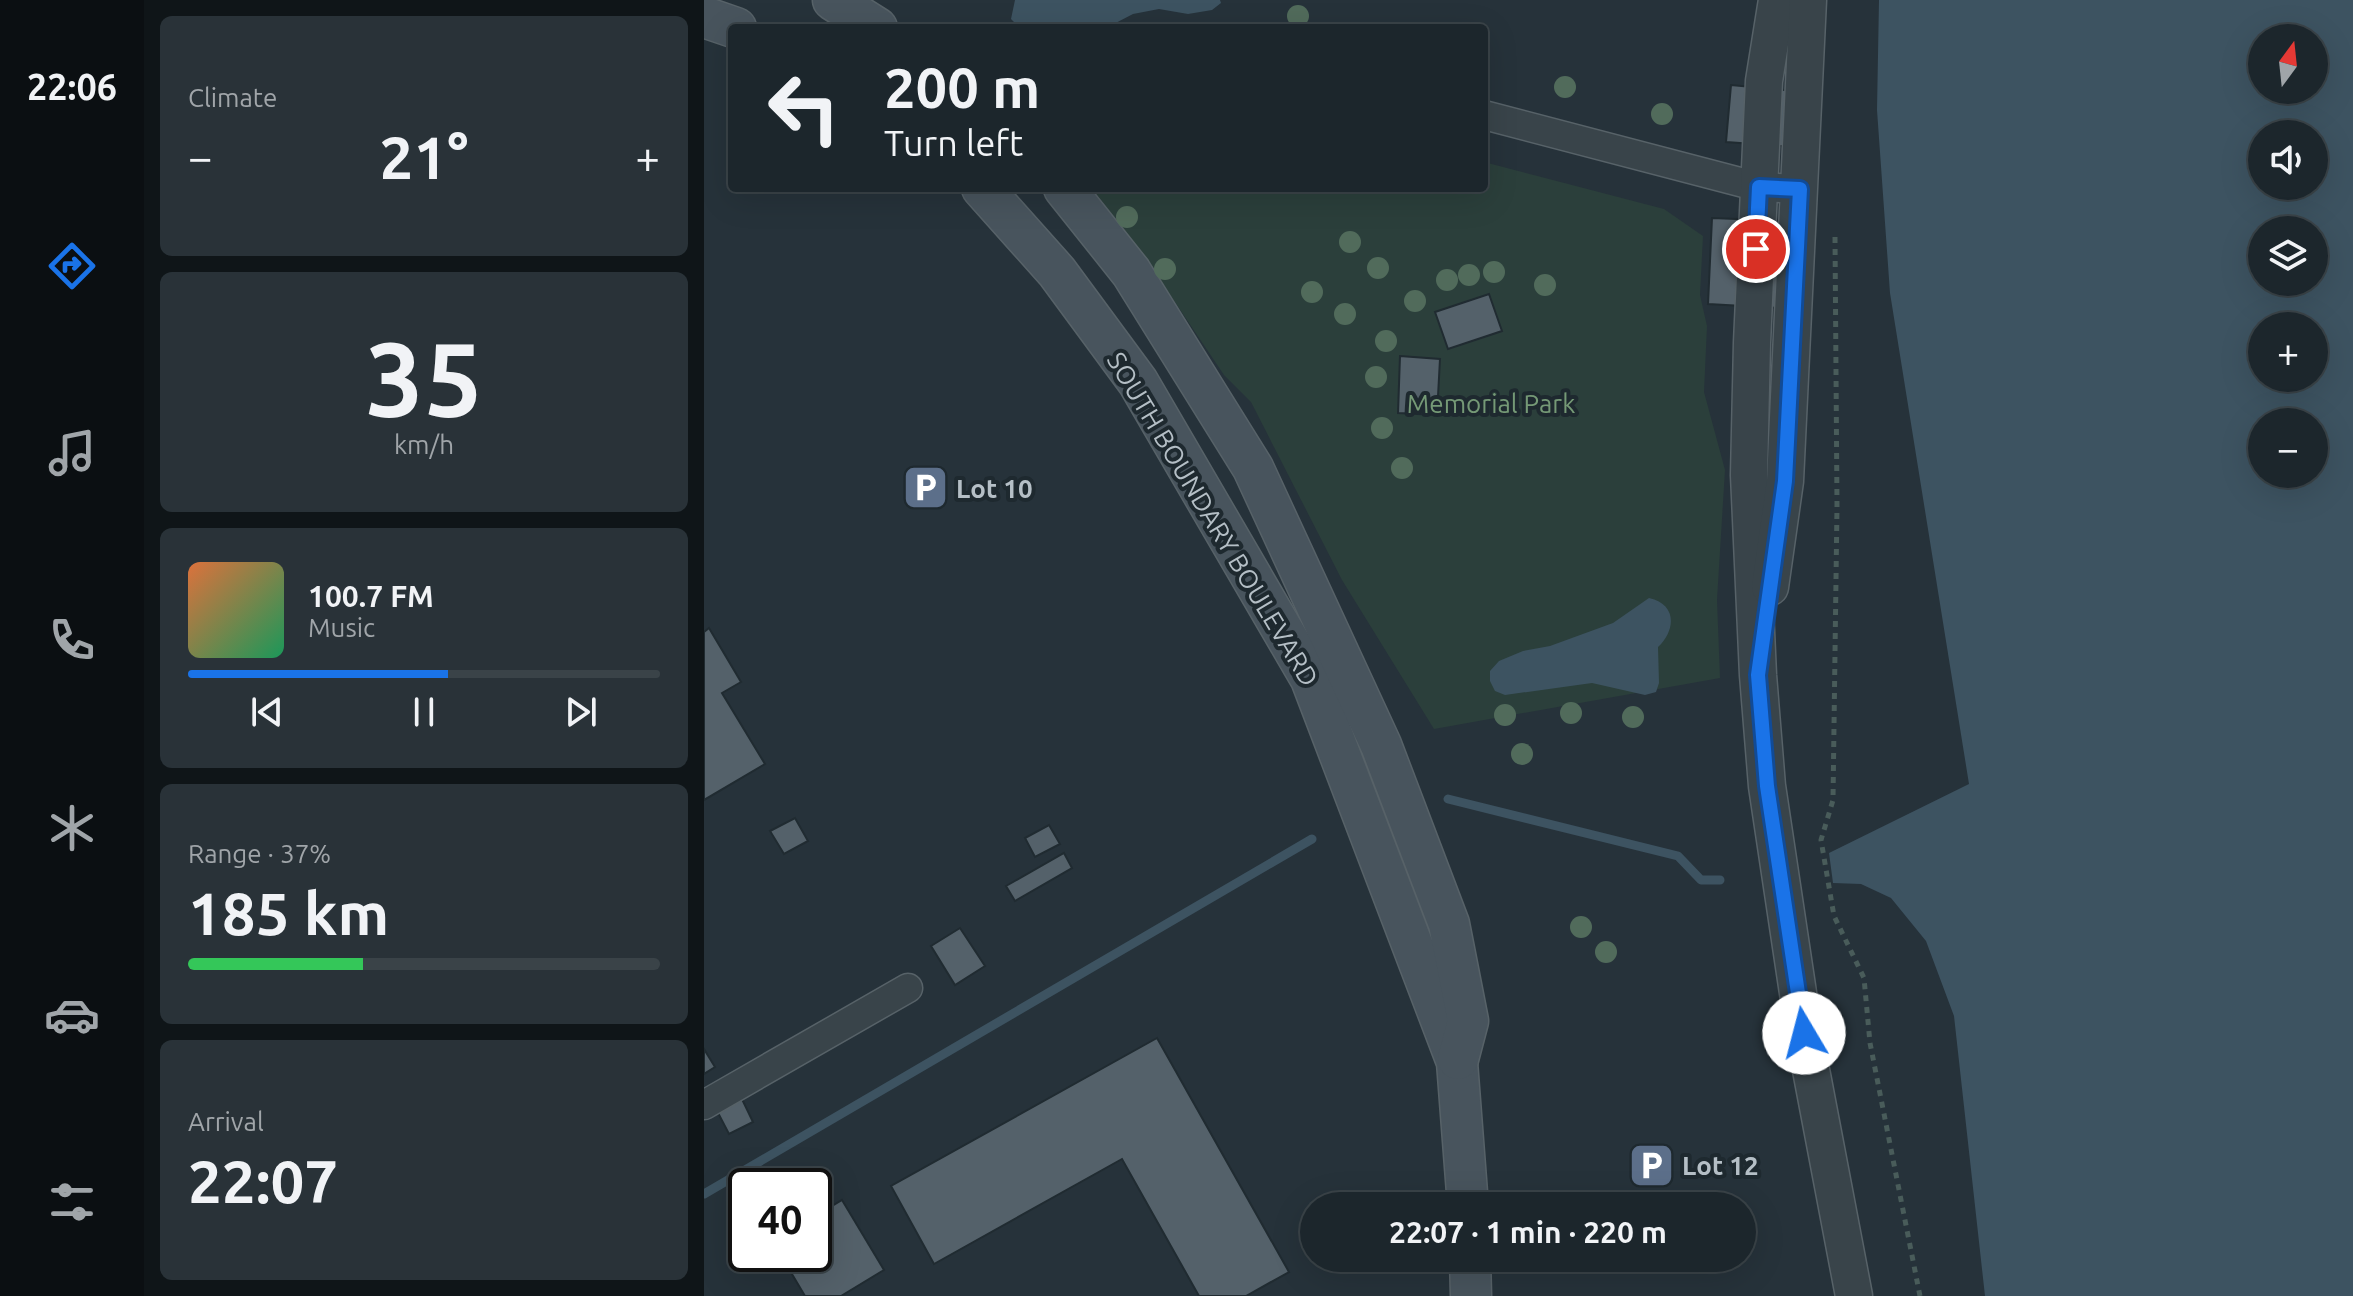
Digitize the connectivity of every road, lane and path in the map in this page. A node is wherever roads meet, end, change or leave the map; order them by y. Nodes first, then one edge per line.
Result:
1 (833, 0) edge
2 (1777, 0) edge
3 (1808, 0) edge
4 (704, 17) edge
5 (871, 24) edge
6 (728, 25) edge
7 (1488, 116) edge
8 (1759, 187) junction
9 (1800, 189) junction
10 (986, 192) edge
11 (1067, 192) edge
12 (1835, 237) dead end
13 (1758, 675) junction
14 (908, 988) dead end
15 (1457, 1062) junction
16 (704, 1105) edge
17 (1467, 1192) edge
18 (1470, 1272) edge
19 (1471, 1296) edge
20 (1854, 1296) edge
21 (1920, 1296) edge

1 - 5 main road
2 - 8 street
3 - 9 street
4 - 6 main road
7 - 8 street
8 - 9 street
8 - 13 street
9 - 13 street
10 - 15 main road, SOUTH BOUNDARY BOULEVARD
11 - 15 main road, SOUTH BOUNDARY BOULEVARD
12 - 21 path
13 - 20 street
14 - 16 street
15 - 17 main road, SOUTH BOUNDARY BOULEVARD
18 - 19 main road

